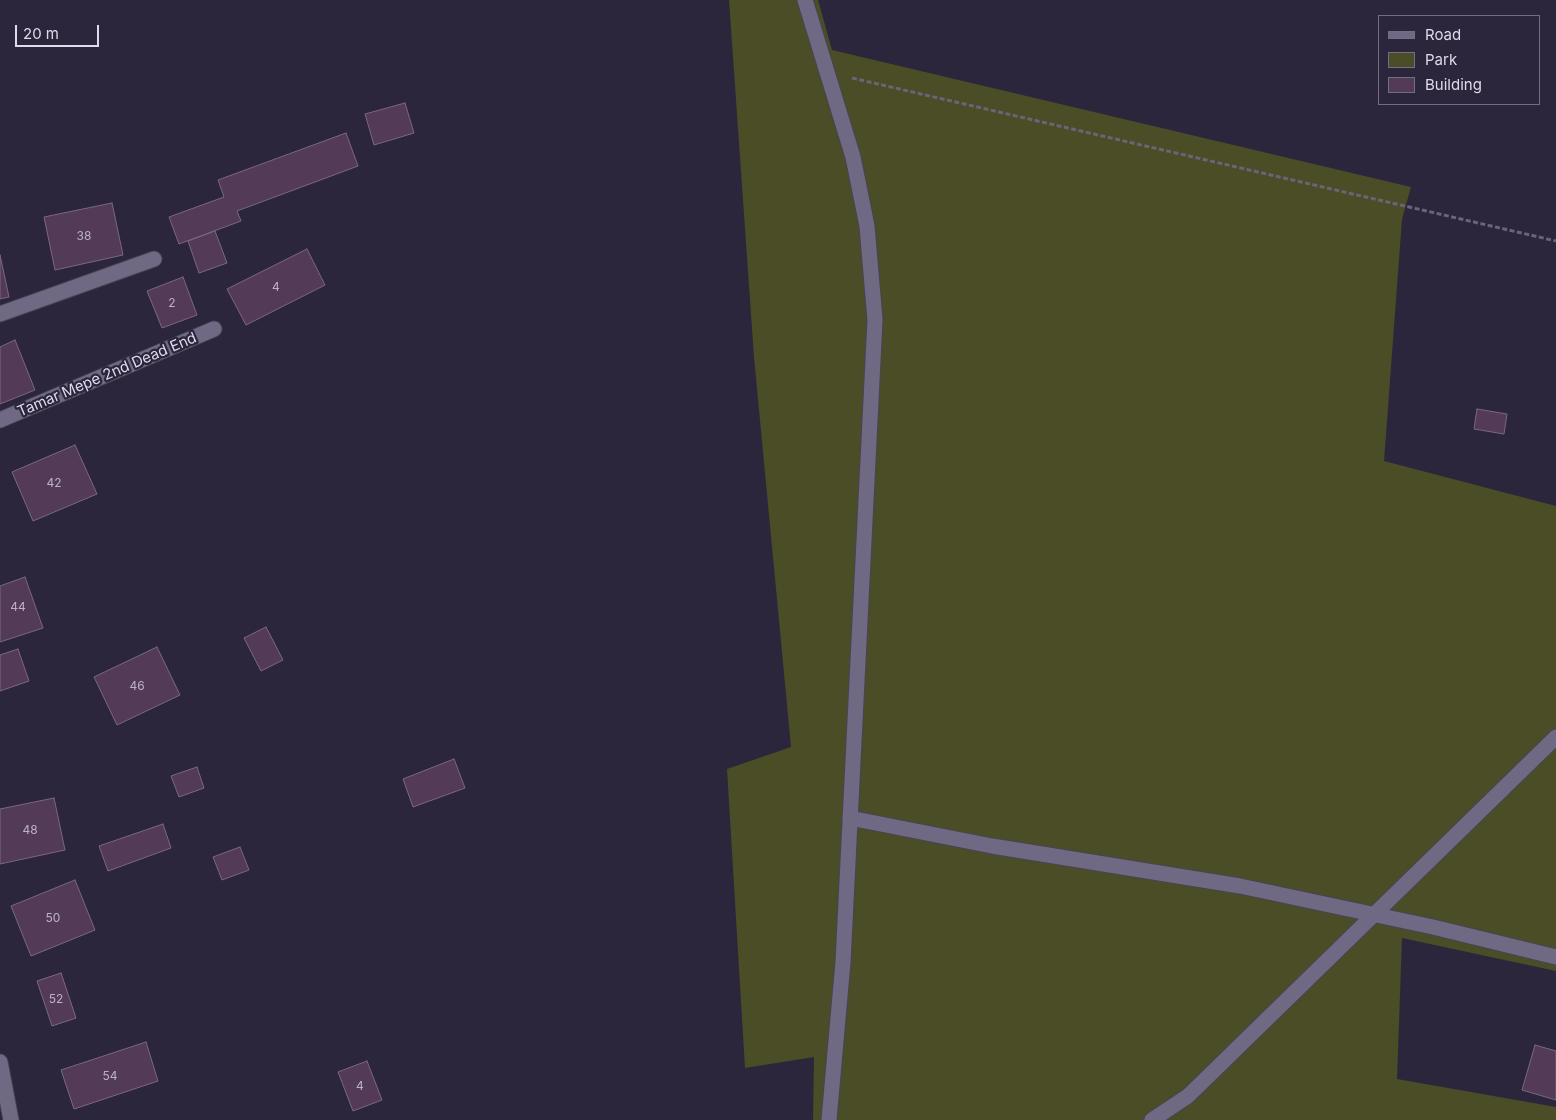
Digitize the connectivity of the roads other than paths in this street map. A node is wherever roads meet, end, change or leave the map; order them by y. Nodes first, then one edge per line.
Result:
1 (805, 0) edge
2 (154, 259) dead end
3 (0, 314) edge
4 (214, 329) dead end
5 (0, 420) edge
6 (1556, 736) edge
7 (850, 818) junction
8 (1374, 915) junction
9 (1556, 957) edge
10 (0, 1062) edge
11 (10, 1120) edge
12 (829, 1120) edge
13 (1152, 1120) edge

1 - 7 street
2 - 3 street
4 - 5 street, Tamar Mepe 2nd Dead End
6 - 8 street
7 - 8 street
7 - 12 street
8 - 9 street
8 - 13 street
10 - 11 street

